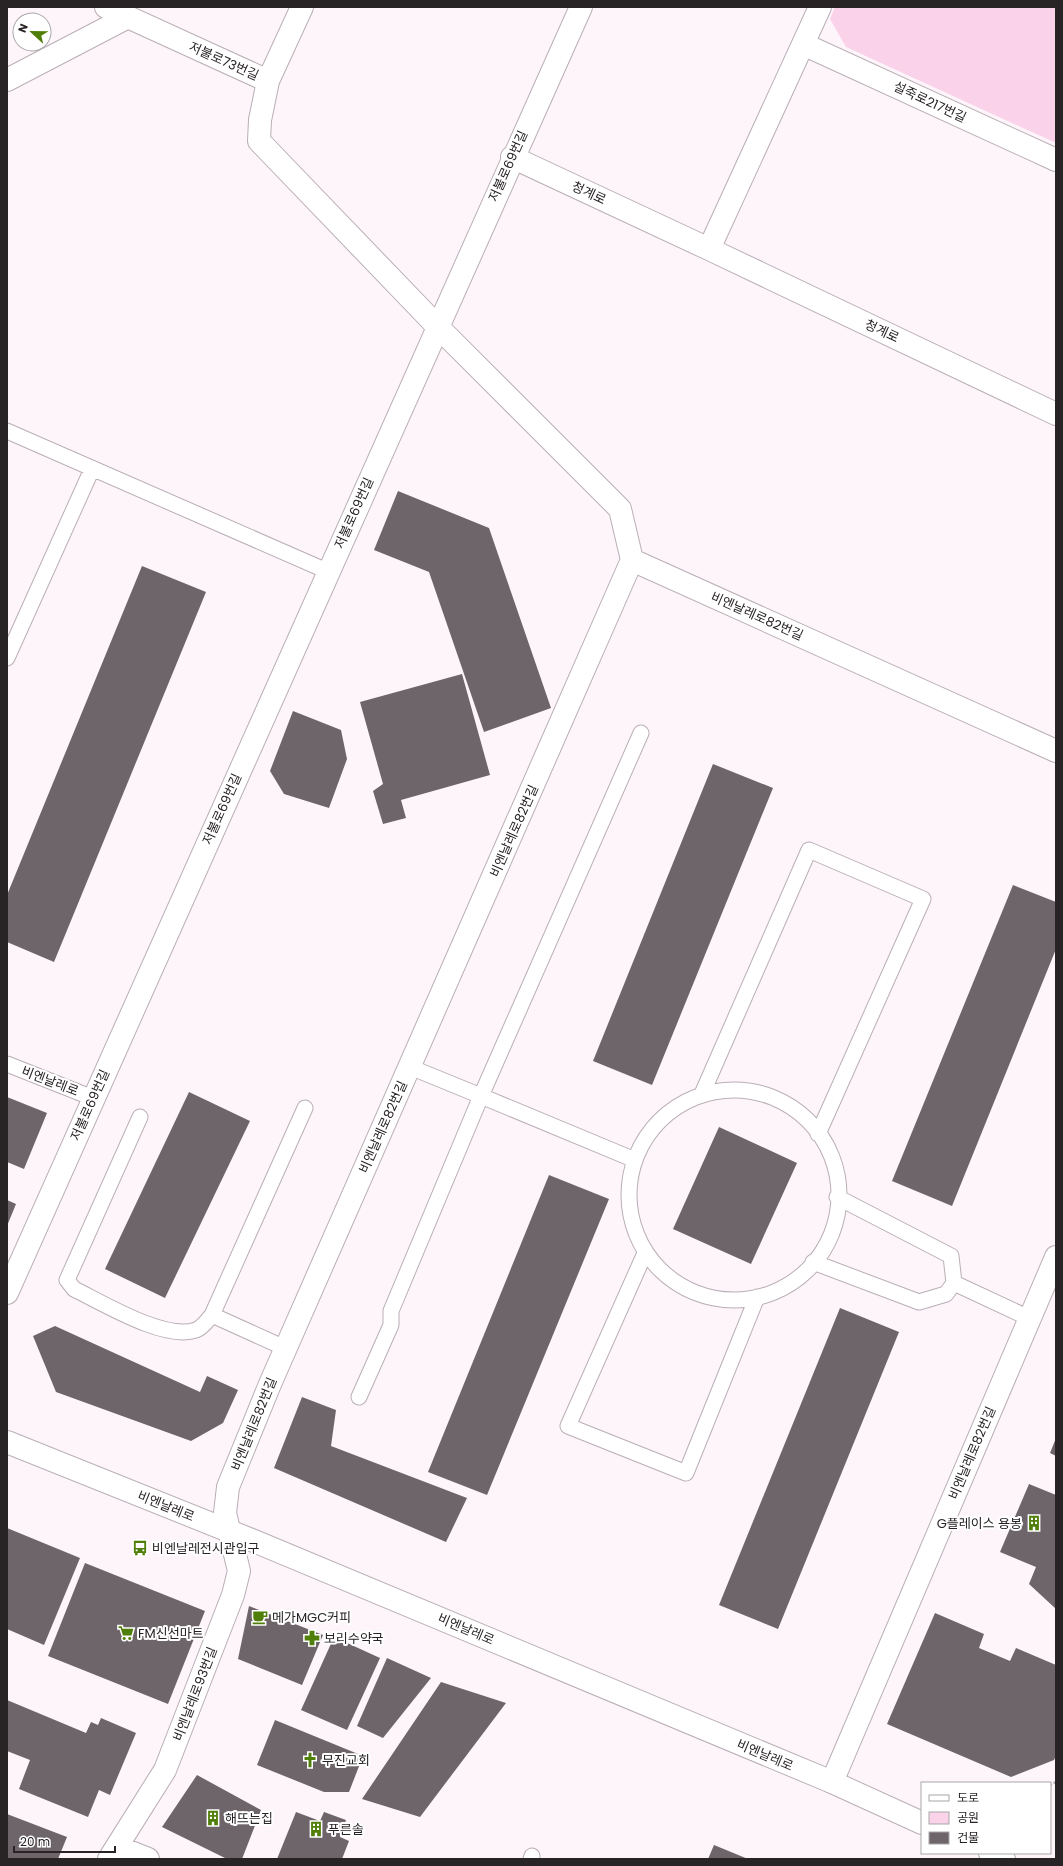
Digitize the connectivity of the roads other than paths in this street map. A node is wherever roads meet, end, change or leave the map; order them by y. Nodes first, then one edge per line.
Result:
1 (106, 7) edge
2 (302, 7) edge
3 (580, 7) edge
4 (820, 7) edge
5 (128, 17) junction
6 (803, 44) junction
7 (7, 80) edge
8 (268, 81) junction
9 (512, 157) junction
10 (1056, 160) edge
11 (709, 249) junction
12 (438, 326) junction
13 (1056, 414) edge
14 (7, 431) edge
15 (92, 469) junction
16 (632, 560) junction
17 (327, 571) junction
18 (7, 658) edge
19 (641, 733) dead end
20 (1056, 751) edge
21 (7, 1064) edge
22 (410, 1067) junction
23 (702, 1094) junction
24 (481, 1096) junction
25 (93, 1098) junction
26 (305, 1108) dead end
27 (140, 1117) dead end
28 (818, 1134) junction
29 (635, 1160) junction
30 (838, 1197) junction
31 (645, 1253) junction
32 (1056, 1257) edge
33 (813, 1262) junction
34 (954, 1283) junction
35 (7, 1293) edge
36 (757, 1297) junction
37 (212, 1315) junction
38 (1029, 1318) junction
39 (285, 1348) junction
40 (359, 1397) dead end
41 (7, 1442) edge
42 (230, 1531) junction
43 (832, 1782) junction
44 (921, 1823) edge
45 (113, 1853) edge
46 (992, 1854) edge
47 (148, 1859) edge
48 (1004, 1859) edge

1 - 5 street, 저불로73번길
2 - 8 street, 저불로73번길
3 - 9 street, 저불로69번길
4 - 6 street
5 - 7 street
5 - 8 street, 저불로73번길
6 - 10 street, 설죽로217번길
6 - 11 street
8 - 12 street
9 - 11 street, 청계로
9 - 12 street, 저불로69번길
11 - 13 street, 청계로
12 - 16 street
12 - 17 street, 저불로69번길
14 - 15 lane
15 - 17 lane
15 - 18 lane
16 - 20 street, 비엔날레로82번길
16 - 22 street, 비엔날레로82번길
17 - 25 street, 저불로69번길
19 - 24 lane
21 - 25 lane, 비엔날레로
22 - 24 lane
22 - 39 street, 비엔날레로82번길
23 - 28 lane
23 - 28 lane
23 - 29 lane
24 - 29 lane
24 - 40 lane
25 - 35 street, 저불로69번길
26 - 37 lane
27 - 37 lane
28 - 30 lane
29 - 31 lane
30 - 33 lane
30 - 34 lane
31 - 36 lane
31 - 36 lane
32 - 38 street, 비엔날레로82번길
33 - 34 lane
33 - 36 lane
34 - 38 lane
37 - 39 lane
38 - 43 street, 비엔날레로82번길
39 - 42 street, 비엔날레로82번길
41 - 42 street, 비엔날레로
42 - 43 street, 비엔날레로
42 - 45 street, 비엔날레로93번길
43 - 44 street, 비엔날레로
45 - 47 street, 비엔날레로93번길
46 - 48 street

